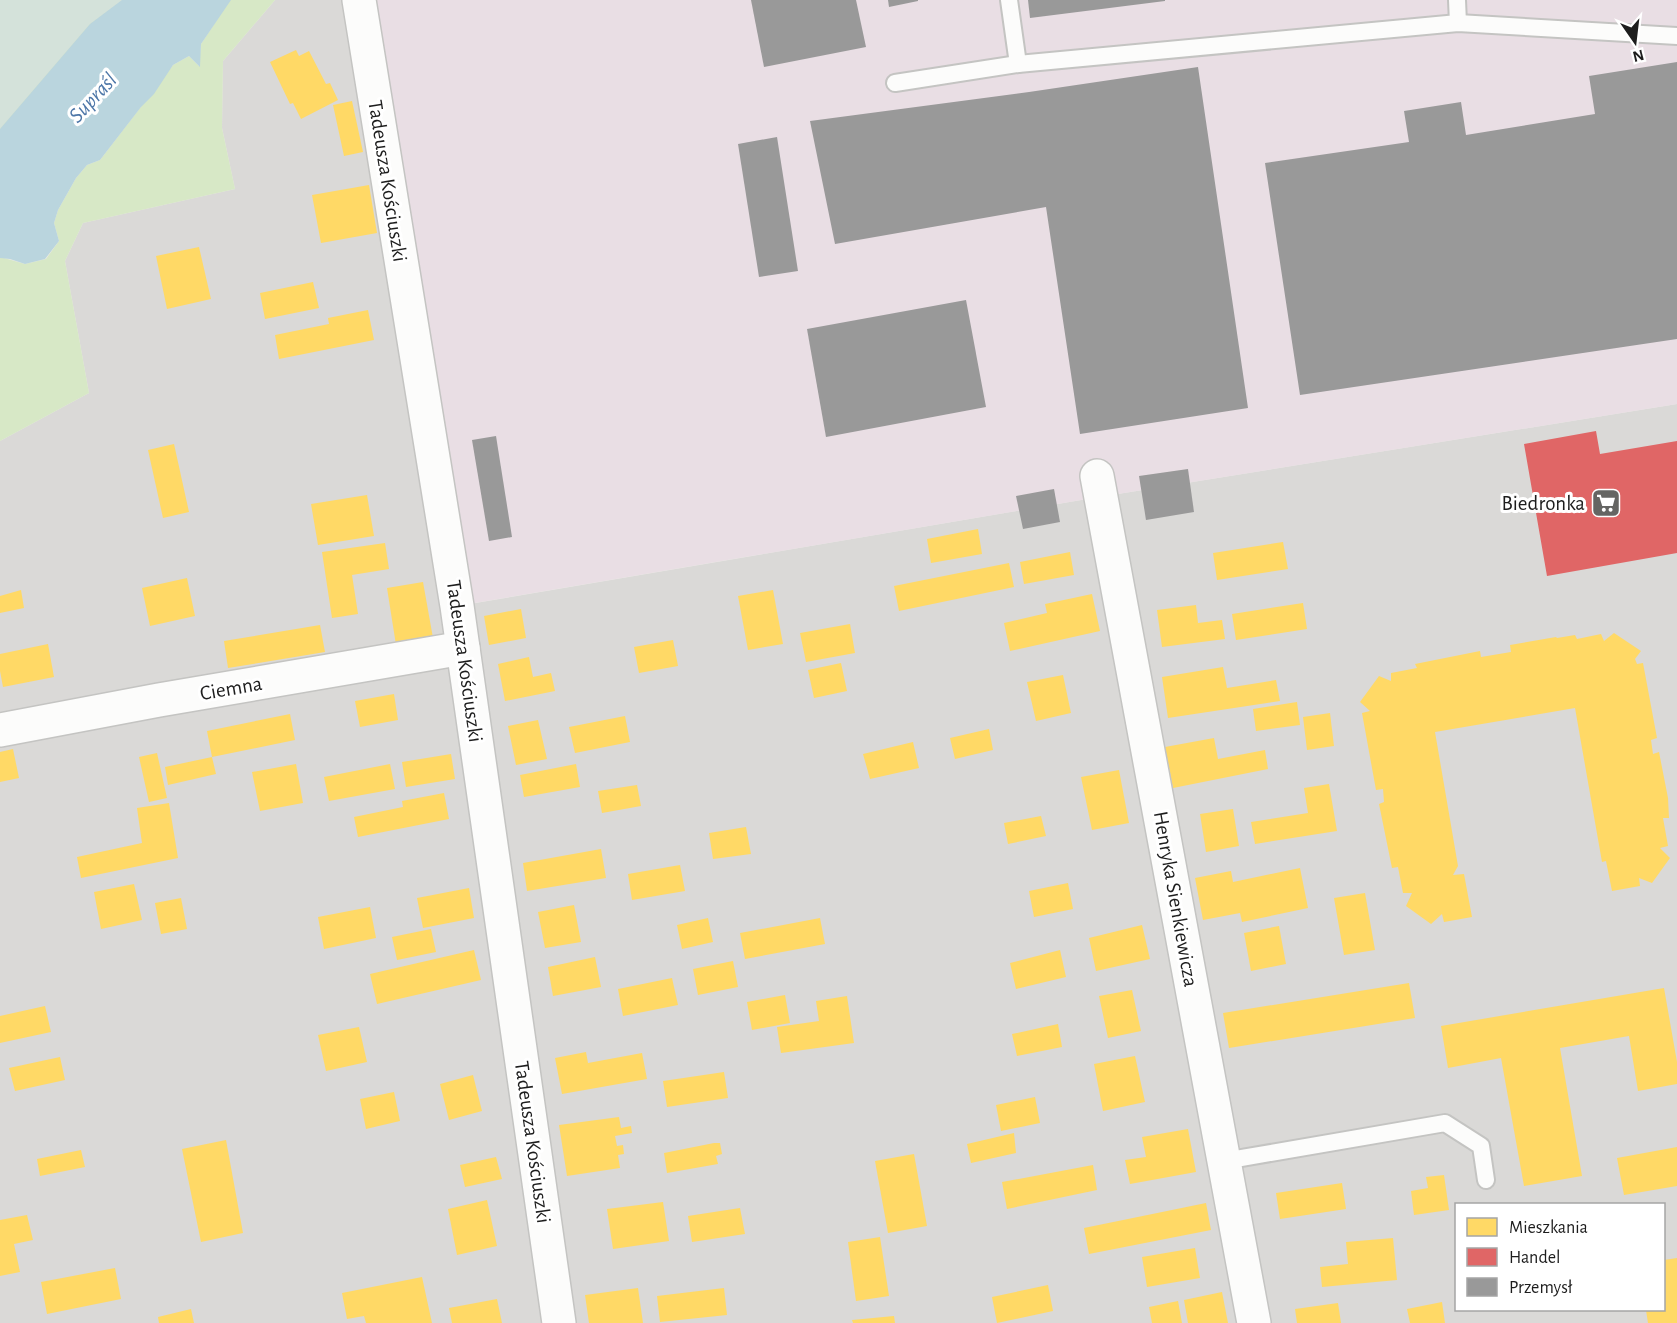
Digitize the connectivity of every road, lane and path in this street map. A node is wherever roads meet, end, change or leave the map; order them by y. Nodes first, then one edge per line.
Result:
1 (359, 0) edge
2 (1010, 0) edge
3 (1457, 0) edge
4 (1458, 23) junction
5 (1677, 36) edge
6 (1018, 64) junction
7 (895, 83) dead end
8 (1097, 476) dead end
9 (463, 648) junction
10 (0, 730) edge
11 (1224, 1161) junction
12 (1486, 1180) dead end
13 (559, 1323) edge
14 (1254, 1323) edge

1 - 9 street, Tadeusza Kościuszki
2 - 6 lane
3 - 4 lane
4 - 5 lane
4 - 6 lane
6 - 7 lane
8 - 11 street, Henryka Sienkiewicza
9 - 10 street, Ciemna
9 - 13 street, Tadeusza Kościuszki
11 - 12 lane
11 - 14 street, Henryka Sienkiewicza

